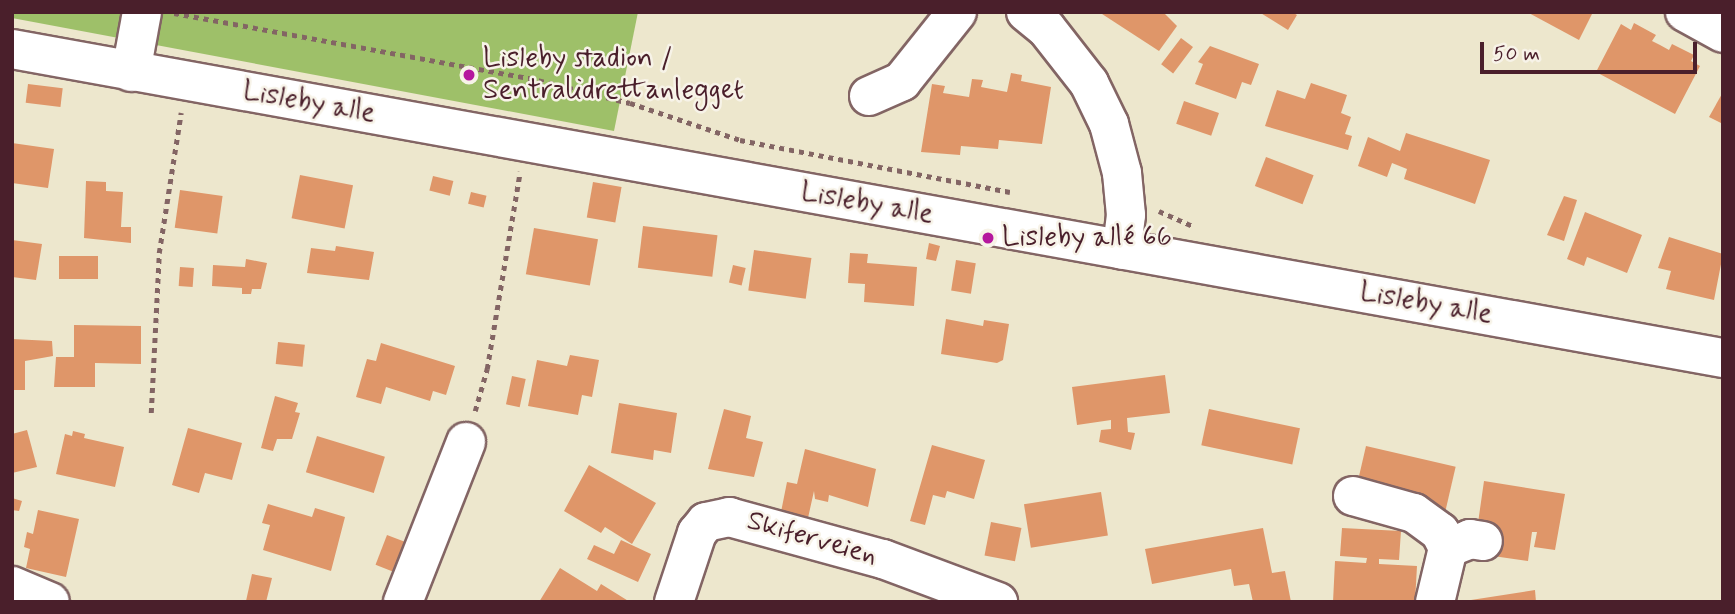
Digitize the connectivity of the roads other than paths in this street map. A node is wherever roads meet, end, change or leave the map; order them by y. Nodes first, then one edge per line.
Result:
1 (142, 12) edge
2 (957, 12) edge
3 (1026, 12) edge
4 (1685, 12) edge
5 (1723, 33) edge
6 (12, 49) edge
7 (131, 72) junction
8 (869, 96) dead end
9 (1122, 250) junction
10 (1723, 358) edge
11 (466, 442) road end
12 (1353, 496) dead end
13 (12, 586) edge
14 (50, 602) edge
15 (403, 602) edge
16 (674, 602) edge
17 (998, 602) edge
18 (1436, 602) edge

1 - 7 street
2 - 8 street
3 - 9 street
4 - 5 street
6 - 7 street, Lisleby alle
7 - 9 street, Lisleby alle
9 - 10 street, Lisleby alle
11 - 15 street
12 - 18 street
13 - 14 street
16 - 17 street, Skiferveien

